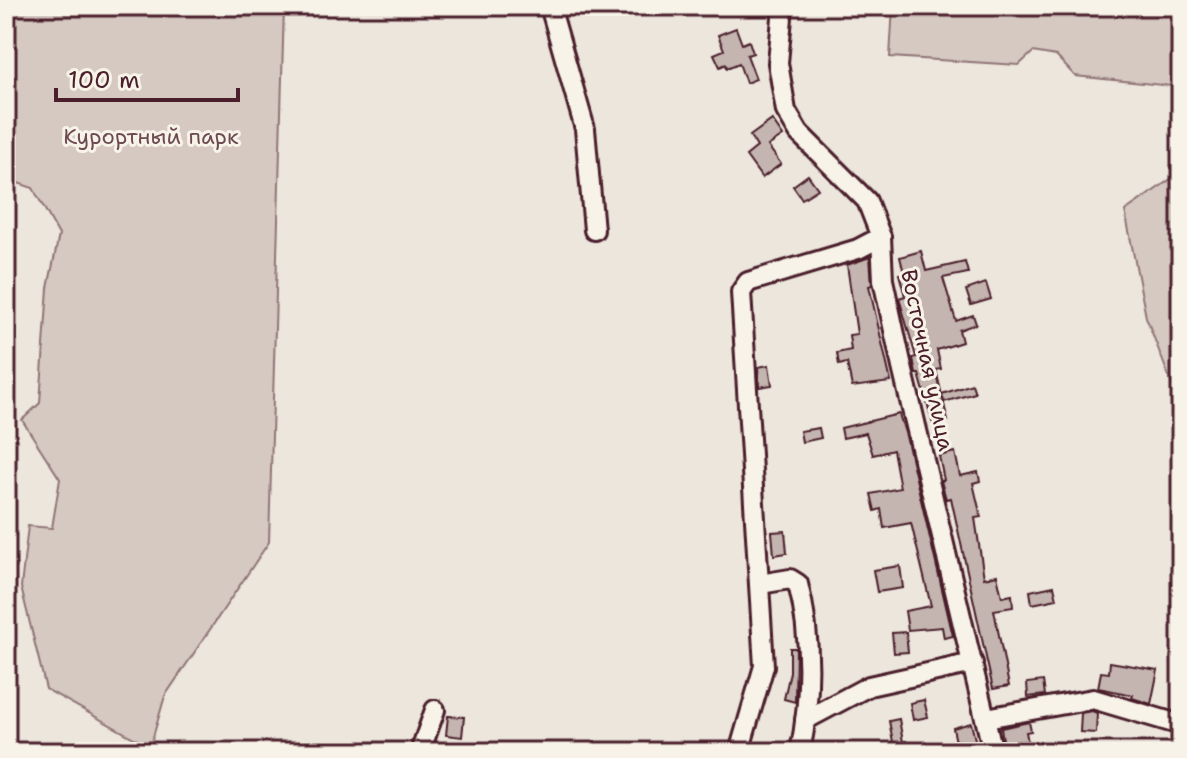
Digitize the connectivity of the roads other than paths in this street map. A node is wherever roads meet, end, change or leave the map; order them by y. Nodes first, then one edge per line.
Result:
1 (550, 6) edge
2 (783, 6) edge
3 (594, 230) dead end
4 (881, 237) junction
5 (760, 584) junction
6 (973, 663) junction
7 (435, 710) dead end
8 (986, 718) junction
9 (805, 720) junction
10 (1181, 725) edge
11 (420, 752) edge
12 (739, 752) edge
13 (800, 752) edge
14 (993, 752) edge

1 - 3 street
2 - 4 street, Восточная улица
4 - 5 street
4 - 6 street, Восточная улица
5 - 9 street
5 - 12 street
6 - 8 street, Восточная улица
6 - 9 street
7 - 11 street
8 - 10 street
8 - 14 street, Восточная улица
9 - 13 street

